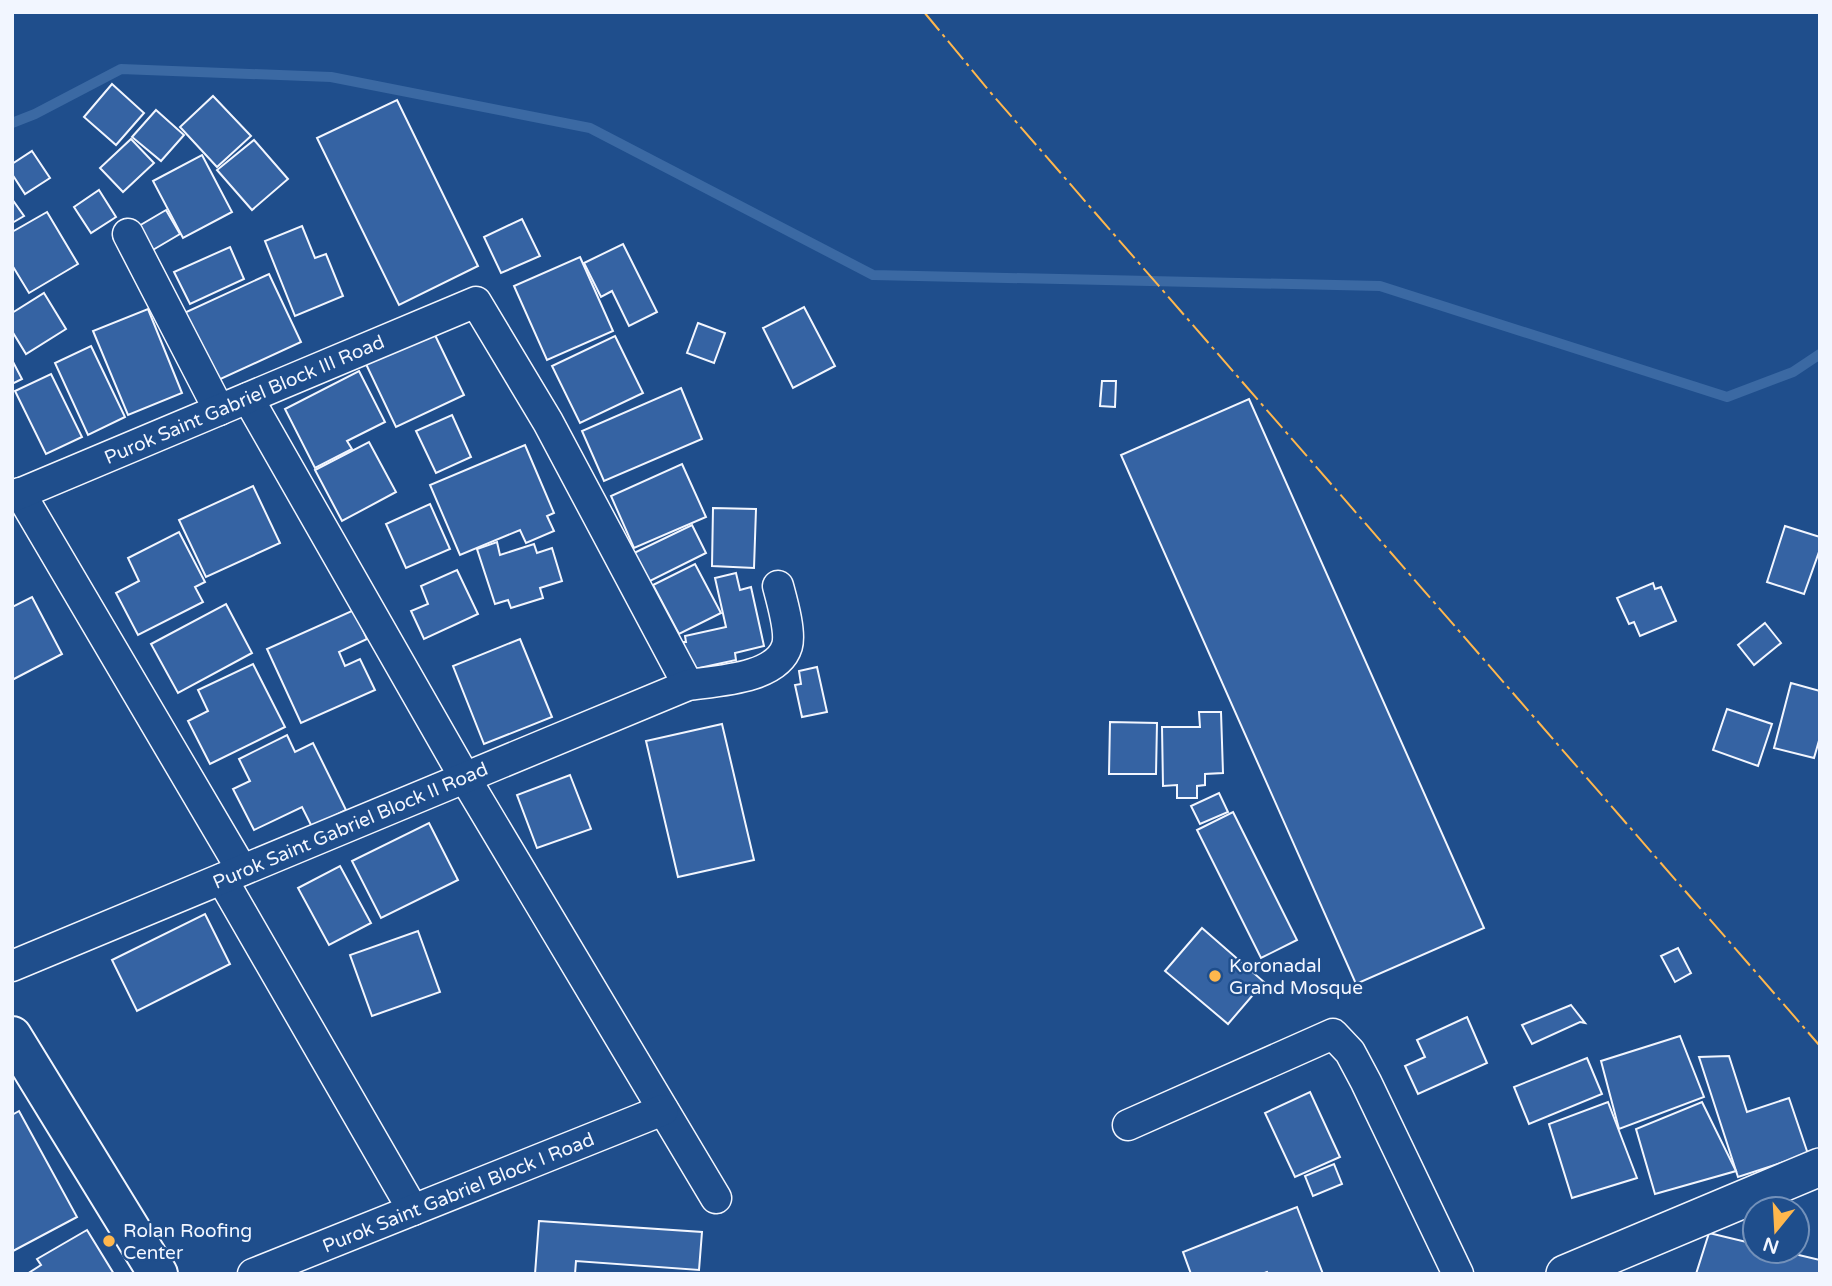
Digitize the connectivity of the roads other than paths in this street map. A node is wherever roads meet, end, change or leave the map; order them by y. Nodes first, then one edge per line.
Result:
1 (128, 234) dead end
2 (248, 398) junction
3 (219, 410) junction
4 (16, 495) edge
5 (778, 586) dead end
6 (688, 685) junction
7 (465, 778) junction
8 (232, 874) junction
9 (12, 966) edge
10 (12, 1036) edge
11 (663, 1110) junction
12 (1128, 1125) dead end
13 (1820, 1167) edge
14 (716, 1198) dead end
15 (413, 1210) junction
16 (158, 1274) edge
17 (254, 1274) edge
18 (1458, 1274) edge
19 (1566, 1274) edge

1 - 3 street
2 - 3 street, Purok Saint Gabriel Block III Road
2 - 6 street, Purok Saint Gabriel Block III Road
2 - 7 street
3 - 4 street, Purok Saint Gabriel Block III Road
4 - 8 street
5 - 6 street, Purok Saint Gabriel Block II Road
6 - 7 street, Purok Saint Gabriel Block II Road
7 - 8 street, Purok Saint Gabriel Block II Road
7 - 11 street
8 - 9 street, Purok Saint Gabriel Block II Road
8 - 15 street
10 - 16 main road
11 - 14 street
11 - 15 street, Purok Saint Gabriel Block I Road
12 - 18 street
13 - 19 street
15 - 17 street, Purok Saint Gabriel Block I Road

